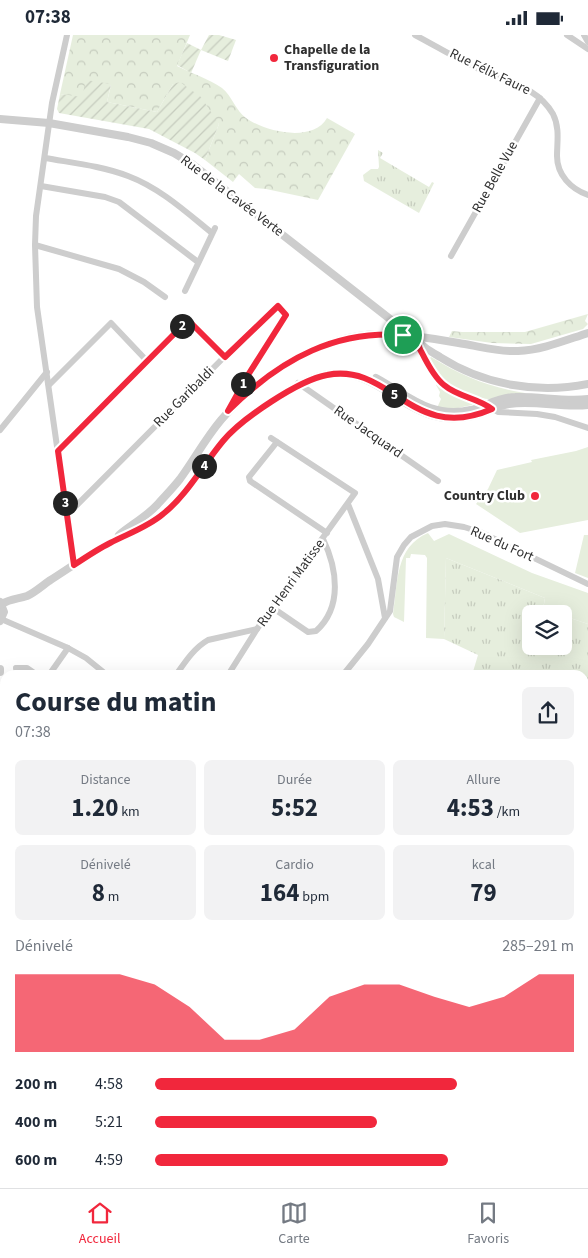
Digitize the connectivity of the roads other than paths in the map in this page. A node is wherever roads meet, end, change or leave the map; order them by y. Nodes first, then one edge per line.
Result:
1 (67, 35) edge
2 (415, 35) edge
3 (567, 35) edge
4 (584, 35) edge
5 (588, 42) edge
6 (588, 49) edge
7 (540, 98) junction
8 (0, 119) edge
9 (49, 123) junction
10 (45, 158) junction
11 (41, 186) junction
12 (588, 195) edge
13 (35, 245) junction
14 (451, 257) dead end
15 (198, 262) junction
16 (186, 291) dead end
17 (165, 297) dead end
18 (588, 333) edge
19 (403, 335) junction
20 (413, 336) junction
21 (420, 344) junction
22 (225, 357) junction
23 (147, 361) junction
24 (47, 372) junction
25 (588, 384) edge
26 (48, 385) junction
27 (297, 385) junction
28 (588, 399) edge
29 (588, 405) edge
30 (490, 407) junction
31 (228, 411) junction
32 (588, 428) edge
33 (0, 430) edge
34 (58, 451) junction
35 (438, 481) dead end
36 (348, 504) junction
37 (67, 515) junction
38 (325, 536) junction
39 (107, 544) junction
40 (74, 565) junction
41 (588, 584) edge
42 (1, 603) edge
43 (273, 608) junction
44 (385, 617) junction
45 (1, 620) edge
46 (257, 629) junction
47 (68, 648) junction
48 (16, 670) edge
49 (30, 670) edge
50 (53, 670) edge
51 (101, 670) edge
52 (180, 670) edge
53 (231, 670) edge
54 (347, 670) edge

1 - 9 street
2 - 7 street, Rue Félix Faure
3 - 6 street
4 - 5 street
7 - 12 street, Rue Félix Faure
7 - 14 street, Rue Belle Vue
8 - 9 street, Rue de la Cavée Verte
9 - 10 street
9 - 19 street, Rue de la Cavée Verte
10 - 11 street
10 - 15 street
11 - 13 street
11 - 15 street
13 - 17 street
13 - 24 street
15 - 16 street
18 - 20 street
19 - 20 street
19 - 31 street
20 - 21 street
21 - 25 street
21 - 30 street
22 - 23 street
22 - 31 street, Rue Garibaldi
22 - 37 street, Rue Garibaldi
23 - 26 street
23 - 34 street
24 - 26 street
24 - 33 street
26 - 34 street
27 - 30 street
27 - 35 street, Rue Jacquard
27 - 39 street
28 - 30 street
29 - 30 street
30 - 32 street
31 - 39 street
34 - 37 street
36 - 38 street, Rue Henri Matisse
36 - 38 street, Rue Henri Matisse
36 - 44 street
37 - 40 street
38 - 43 street, Rue Henri Matisse
38 - 43 street
39 - 40 street
40 - 42 street
41 - 44 street, Rue du Fort
42 - 45 street
43 - 46 street, Rue Henri Matisse
44 - 54 street, Rue du Fort
45 - 47 street
46 - 52 street
46 - 53 street, Rue Henri Matisse
47 - 50 street
47 - 51 street
48 - 49 street

